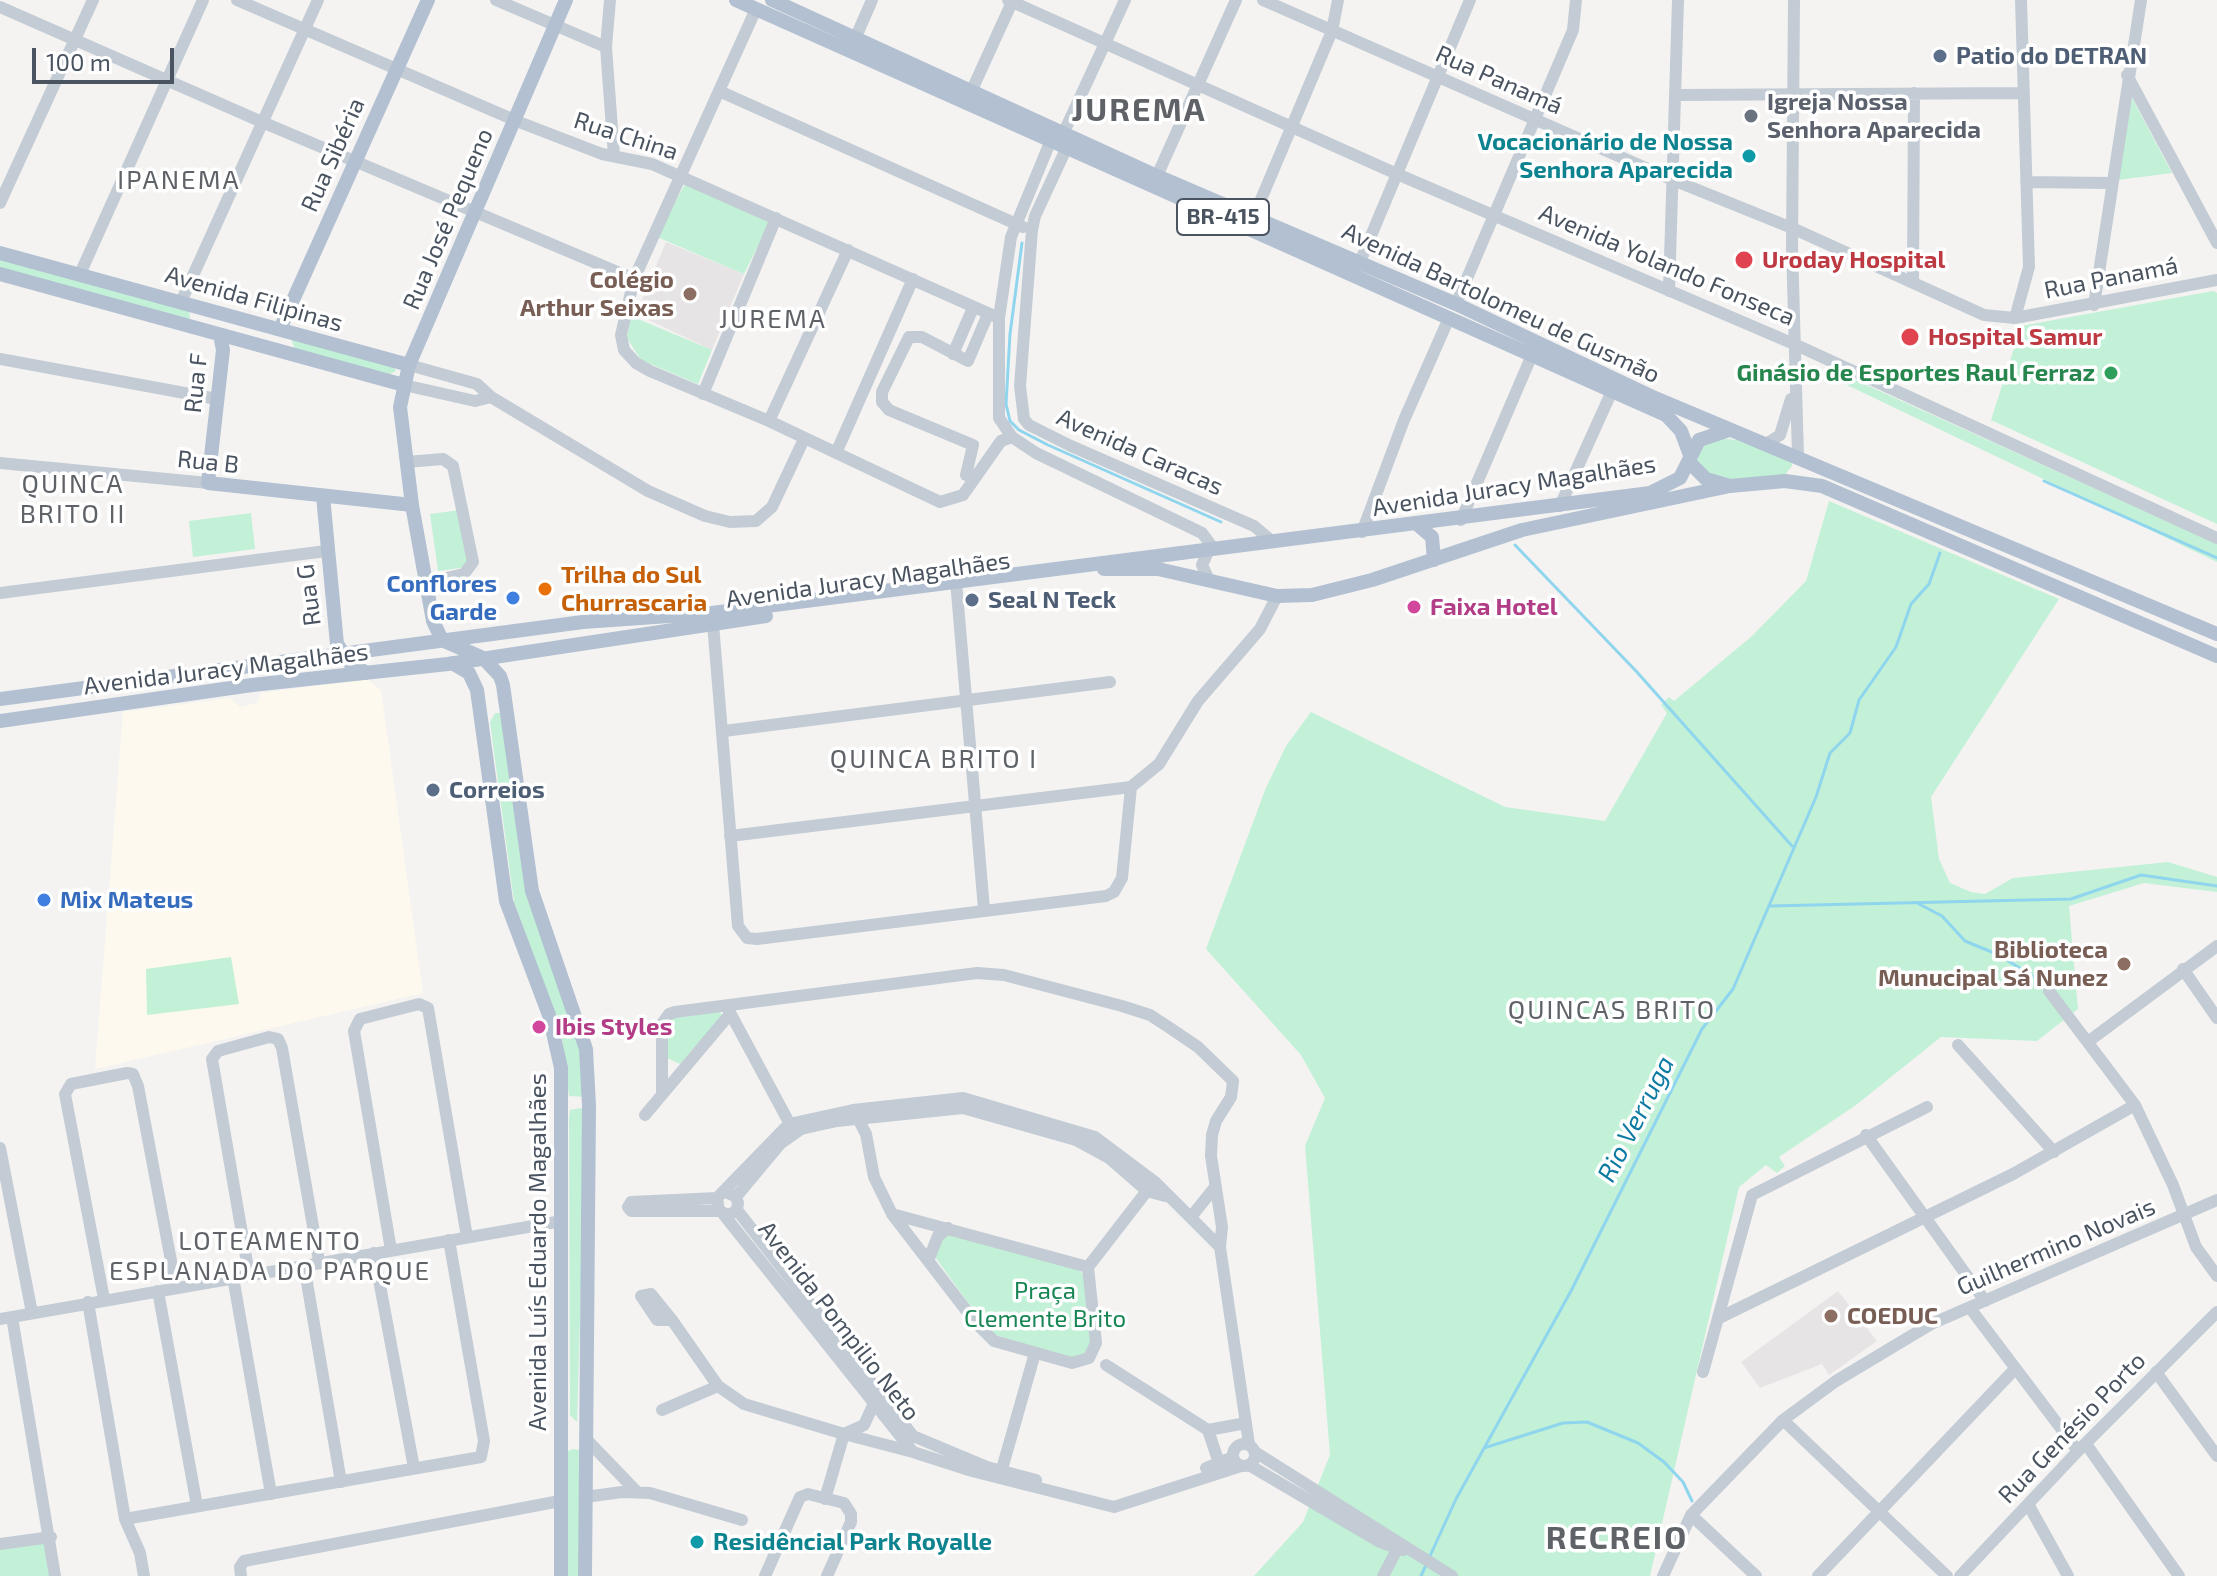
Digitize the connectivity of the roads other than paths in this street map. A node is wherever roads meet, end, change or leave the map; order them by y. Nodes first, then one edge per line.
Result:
1 (93, 0) edge
2 (203, 0) edge
3 (237, 0) edge
4 (318, 0) edge
5 (428, 0) edge
6 (496, 0) edge
7 (566, 0) edge
8 (610, 0) edge
9 (736, 0) edge
10 (772, 0) edge
11 (872, 0) edge
12 (1125, 0) edge
13 (1236, 0) edge
14 (1263, 0) edge
15 (1338, 0) edge
16 (1470, 0) edge
17 (1576, 0) edge
18 (1678, 0) edge
19 (1794, 0) edge
20 (2021, 0) edge
21 (2141, 0) edge
22 (1011, 1) edge
23 (0, 7) edge
24 (756, 9) junction
25 (554, 25) junction
26 (305, 30) junction
27 (1332, 31) junction
28 (855, 39) junction
29 (75, 40) junction
30 (1107, 42) junction
31 (606, 47) junction
32 (397, 69) junction
33 (1439, 77) junction
34 (167, 80) junction
35 (1198, 83) junction
36 (719, 91) junction
37 (971, 92) junction
38 (1793, 93) junction
39 (1914, 93) junction
40 (2024, 93) junction
41 (2130, 93) junction
42 (1676, 95) junction
43 (514, 120) junction
44 (1535, 120) junction
45 (262, 122) junction
46 (1293, 126) junction
47 (1051, 140) junction
48 (1066, 140) junction
49 (614, 156) junction
50 (354, 161) junction
51 (1397, 174) junction
52 (681, 176) junction
53 (1157, 176) junction
54 (1673, 180) junction
55 (2026, 182) junction
56 (2111, 183) junction
57 (0, 203) edge
58 (475, 212) junction
59 (1495, 215) junction
60 (1254, 216) junction
61 (776, 218) junction
62 (1015, 224) junction
63 (1792, 228) junction
64 (1032, 230) junction
65 (2217, 243) edge
66 (848, 250) junction
67 (0, 253) edge
68 (1360, 262) junction
69 (0, 274) edge
70 (80, 274) junction
71 (634, 279) junction
72 (913, 279) junction
73 (2217, 280) edge
74 (1913, 282) junction
75 (1669, 291) junction
76 (188, 304) junction
77 (2094, 305) junction
78 (973, 308) junction
79 (211, 310) junction
80 (1453, 311) junction
81 (994, 316) junction
82 (2015, 318) junction
83 (189, 326) junction
84 (280, 329) junction
85 (205, 330) junction
86 (220, 335) junction
87 (242, 340) junction
88 (1794, 344) junction
89 (292, 352) junction
90 (953, 354) junction
91 (1532, 355) junction
92 (0, 359) edge
93 (409, 365) junction
94 (221, 378) junction
95 (1795, 384) junction
96 (404, 385) junction
97 (1612, 391) junction
98 (703, 394) junction
99 (491, 397) junction
100 (217, 399) junction
101 (769, 421) junction
102 (1729, 430) junction
103 (1012, 437) junction
104 (804, 439) junction
105 (1766, 444) junction
106 (836, 453) junction
107 (1798, 456) junction
108 (1690, 458) junction
109 (406, 462) junction
110 (0, 463) edge
111 (966, 475) dead end
112 (208, 483) junction
113 (1730, 486) junction
114 (323, 496) junction
115 (412, 505) junction
116 (1560, 506) junction
117 (1461, 520) junction
118 (1418, 525) junction
119 (1362, 532) junction
120 (2217, 538) edge
121 (1273, 542) junction
122 (1212, 550) junction
123 (326, 551) junction
124 (1434, 560) junction
125 (1209, 580) junction
126 (424, 583) junction
127 (956, 584) junction
128 (0, 593) edge
129 (1277, 596) junction
130 (626, 619) junction
131 (713, 624) junction
132 (2217, 634) edge
133 (629, 638) junction
134 (442, 640) junction
135 (341, 653) junction
136 (519, 653) junction
137 (2217, 656) edge
138 (483, 658) junction
139 (452, 663) junction
140 (252, 664) junction
141 (368, 673) junction
142 (1110, 682) dead end
143 (252, 685) junction
144 (503, 685) junction
145 (0, 699) edge
146 (963, 701) junction
147 (507, 711) junction
148 (482, 716) junction
149 (0, 721) edge
150 (724, 731) junction
151 (1131, 787) junction
152 (974, 807) junction
153 (730, 836) junction
154 (984, 909) junction
155 (2217, 946) edge
156 (2183, 969) junction
157 (2049, 991) dead end
158 (728, 1011) junction
159 (2217, 1018) edge
160 (2089, 1041) junction
161 (1958, 1045) dead end
162 (662, 1094) junction
163 (562, 1103) junction
164 (2135, 1105) junction
165 (589, 1106) junction
166 (1927, 1107) dead end
167 (855, 1114) junction
168 (645, 1115) dead end
169 (792, 1128) junction
170 (1866, 1135) junction
171 (0, 1148) edge
172 (2054, 1152) junction
173 (1151, 1186) junction
174 (1215, 1187) junction
175 (2217, 1200) edge
176 (727, 1204) junction
177 (892, 1214) junction
178 (2184, 1216) junction
179 (1191, 1217) junction
180 (1926, 1217) junction
181 (562, 1221) junction
182 (948, 1228) junction
183 (467, 1237) junction
184 (449, 1240) junction
185 (1220, 1247) junction
186 (391, 1250) junction
187 (374, 1253) junction
188 (319, 1261) junction
189 (928, 1261) junction
190 (304, 1265) junction
191 (1088, 1267) junction
192 (249, 1274) junction
193 (2217, 1276) edge
194 (233, 1277) junction
195 (176, 1287) junction
196 (158, 1291) junction
197 (104, 1299) junction
198 (1985, 1301) junction
199 (88, 1302) junction
200 (1970, 1308) junction
201 (2217, 1312) edge
202 (32, 1313) junction
203 (6, 1318) edge
204 (1719, 1318) junction
205 (672, 1320) dead end
206 (1096, 1343) junction
207 (1035, 1353) junction
208 (1082, 1362) junction
209 (1106, 1365) junction
210 (2014, 1370) junction
211 (1703, 1372) dead end
212 (2156, 1372) junction
213 (718, 1386) junction
214 (876, 1398) junction
215 (662, 1410) dead end
216 (1783, 1420) junction
217 (561, 1422) junction
218 (1246, 1423) junction
219 (1208, 1430) junction
220 (587, 1432) junction
221 (844, 1434) junction
222 (1252, 1448) junction
223 (2082, 1448) junction
224 (913, 1452) junction
225 (2217, 1456) edge
226 (1219, 1463) junction
227 (1241, 1463) junction
228 (561, 1465) junction
229 (414, 1468) junction
230 (585, 1469) junction
231 (1000, 1475) junction
232 (341, 1482) junction
233 (637, 1492) junction
234 (271, 1494) junction
235 (585, 1497) junction
236 (825, 1499) junction
237 (560, 1501) junction
238 (2028, 1504) junction
239 (197, 1506) junction
240 (1879, 1512) junction
241 (1691, 1515) junction
242 (130, 1518) junction
243 (742, 1520) dead end
244 (51, 1537) junction
245 (0, 1544) edge
246 (1405, 1550) junction
247 (55, 1576) edge
248 (144, 1576) edge
249 (241, 1576) edge
250 (561, 1576) edge
251 (585, 1576) edge
252 (765, 1576) edge
253 (827, 1576) edge
254 (1383, 1576) edge
255 (1452, 1576) edge
256 (1663, 1576) edge
257 (1756, 1576) edge
258 (1818, 1576) edge
259 (1947, 1576) edge
260 (1960, 1576) edge
261 (2068, 1576) edge
262 (2179, 1576) edge

1 - 29 street
2 - 34 street
3 - 26 street, Rua China
4 - 26 street
5 - 32 main road, Rua Sibéria
6 - 25 street
7 - 25 main road, Rua José Pequeno
8 - 31 street
9 - 24 main road, Avenida Bartolomeu de Gusmão / BR-415
10 - 28 main road, Avenida Bartolomeu de Gusmão
11 - 28 street
12 - 30 street, Avenida Caracas
13 - 35 street
14 - 27 street, Rua Panamá
15 - 27 street
16 - 33 street
17 - 44 street
18 - 42 street
19 - 38 street
20 - 40 street
21 - 41 street
22 - 30 street, Avenida Yolando Fonseca
22 - 37 street
23 - 29 street
24 - 36 street
24 - 47 main road, Avenida Bartolomeu de Gusmão / BR-415
25 - 31 street
25 - 43 main road, Rua José Pequeno
26 - 32 street, Rua China
26 - 45 street
27 - 33 street, Rua Panamá
27 - 46 street
28 - 37 main road, Avenida Bartolomeu de Gusmão
29 - 34 street
29 - 57 street
30 - 35 street, Avenida Yolando Fonseca
30 - 48 street, Avenida Caracas
31 - 49 street
32 - 43 street, Rua China
32 - 50 main road, Rua Sibéria
33 - 44 street, Rua Panamá
33 - 51 street
34 - 45 street
34 - 70 street
35 - 46 street, Avenida Yolando Fonseca
35 - 53 street
36 - 52 street
36 - 62 street
37 - 48 main road, Avenida Bartolomeu de Gusmão
38 - 39 street
38 - 42 street
38 - 63 street
39 - 40 street
39 - 74 street
40 - 55 street
41 - 56 street
41 - 65 street
42 - 54 street
43 - 49 street, Rua China
43 - 58 main road, Rua José Pequeno
44 - 54 street, Rua Panamá
44 - 59 street
45 - 50 street
45 - 76 street
46 - 51 street, Avenida Yolando Fonseca
46 - 60 street
47 - 48 main road, Avenida Bartolomeu de Gusmão / BR-415
47 - 62 street
48 - 53 main road, Avenida Bartolomeu de Gusmão
48 - 64 street, Avenida Caracas
48 - 80 main road, Avenida Bartolomeu de Gusmão / BR-415
49 - 52 street, Rua China
50 - 58 street
50 - 84 main road, Rua Sibéria
51 - 59 street, Avenida Yolando Fonseca
51 - 68 street
52 - 61 street, Rua China
52 - 71 street
53 - 60 main road, Avenida Bartolomeu de Gusmão
54 - 63 street, Rua Panamá
54 - 75 street
55 - 56 street
55 - 82 street
56 - 77 street
58 - 71 street
58 - 93 main road, Rua José Pequeno
59 - 75 street, Avenida Yolando Fonseca
59 - 80 street
60 - 68 main road, Avenida Bartolomeu de Gusmão
61 - 66 street, Rua China
61 - 98 street
62 - 64 street
62 - 81 street
63 - 74 street, Rua Panamá
63 - 88 street
64 - 121 street, Avenida Caracas
66 - 72 street, Rua China
66 - 101 street
67 - 70 main road, Avenida Filipinas
68 - 80 main road, Avenida Bartolomeu de Gusmão
69 - 83 main road, Avenida Filipinas
70 - 76 main road, Avenida Filipinas
71 - 98 street
72 - 78 street, Rua China
72 - 106 street
73 - 77 street, Rua Panamá
74 - 82 street, Rua Panamá
75 - 88 street, Avenida Yolando Fonseca
76 - 79 main road, Avenida Filipinas
76 - 83 main road
77 - 82 street, Rua Panamá
78 - 81 street, Rua China
78 - 90 street
79 - 84 main road, Avenida Filipinas
79 - 85 main road
80 - 91 main road, Avenida Bartolomeu de Gusmão / BR-415
80 - 102 main road, Avenida Bartolomeu de Gusmão
80 - 119 street
81 - 90 street
81 - 103 street
83 - 85 main road, Avenida Filipinas
84 - 87 main road
84 - 89 main road
84 - 93 main road, Avenida Filipinas
85 - 86 main road, Avenida Filipinas
86 - 87 main road, Avenida Filipinas
86 - 94 main road, Rua F
87 - 89 main road, Avenida Filipinas
87 - 94 main road
88 - 95 street
88 - 120 street, Avenida Yolando Fonseca
89 - 96 main road, Avenida Filipinas
90 - 111 street
91 - 97 main road, Avenida Bartolomeu de Gusmão / BR-415
91 - 117 street
92 - 100 street
93 - 96 main road, Rua José Pequeno
93 - 99 street, Avenida Filipinas
94 - 100 main road, Rua F
95 - 105 street
95 - 107 street
96 - 99 street, Avenida Filipinas
96 - 109 main road, Rua José Pequeno
97 - 108 main road, Avenida Bartolomeu de Gusmão / BR-415
97 - 116 street
98 - 101 street
99 - 104 street, Avenida Filipinas
100 - 112 main road, Rua F
101 - 104 street
102 - 105 main road, Avenida Bartolomeu de Gusmão
102 - 108 main road, Avenida Juracy Magalhães
103 - 106 street
103 - 122 street, Avenida Caracas
104 - 106 street
105 - 107 main road, Avenida Bartolomeu de Gusmão
107 - 132 main road, Avenida Bartolomeu de Gusmão
108 - 113 main road
108 - 116 main road, Avenida Juracy Magalhães
109 - 115 main road, Rua José Pequeno
109 - 126 street
110 - 112 street, Rua B
112 - 114 main road, Rua B
113 - 124 main road, Avenida Juracy Magalhães
113 - 137 main road, Avenida Juracy Magalhães
114 - 115 main road, Rua B
114 - 123 main road, Rua G
115 - 126 main road, Rua José Pequeno
116 - 117 main road, Avenida Juracy Magalhães
117 - 118 main road, Avenida Juracy Magalhães
118 - 119 main road, Avenida Juracy Magalhães
118 - 124 main road
119 - 121 main road, Avenida Juracy Magalhães
121 - 122 main road, Avenida Juracy Magalhães
122 - 125 street
122 - 127 main road, Avenida Juracy Magalhães
123 - 128 street
123 - 135 main road, Rua G
124 - 129 main road, Avenida Juracy Magalhães
125 - 127 main road, Avenida Juracy Magalhães
125 - 129 main road, Avenida Juracy Magalhães
126 - 134 main road, Rua José Pequeno
127 - 130 main road, Avenida Juracy Magalhães
127 - 131 main road, Avenida Juracy Magalhães
127 - 146 street
129 - 151 street
130 - 133 main road
130 - 134 main road, Avenida Juracy Magalhães
131 - 133 main road, Avenida Juracy Magalhães
131 - 150 street
133 - 136 main road, Avenida Juracy Magalhães
134 - 135 main road, Avenida Juracy Magalhães
134 - 138 main road
135 - 140 main road, Avenida Juracy Magalhães
135 - 141 main road, Rua G
136 - 138 main road, Avenida Juracy Magalhães
136 - 144 main road
138 - 139 main road, Avenida Juracy Magalhães
138 - 144 main road, Avenida Luís Eduardo Magalhães
139 - 141 main road, Avenida Juracy Magalhães
139 - 148 main road, Avenida Luís Eduardo Magalhães
140 - 143 main road
140 - 145 main road, Avenida Juracy Magalhães
141 - 143 main road, Avenida Juracy Magalhães
142 - 146 street
143 - 149 main road, Avenida Juracy Magalhães
144 - 147 main road, Avenida Luís Eduardo Magalhães
146 - 150 street
146 - 152 street
147 - 148 main road
147 - 165 main road, Avenida Luís Eduardo Magalhães
148 - 163 main road, Avenida Luís Eduardo Magalhães
150 - 153 street
151 - 152 street
151 - 154 street
152 - 153 street
152 - 154 street
153 - 154 street
155 - 156 street
156 - 159 street
156 - 160 street
157 - 160 street
158 - 162 street
158 - 162 street
158 - 169 street
158 - 174 street
160 - 164 street
161 - 172 street
162 - 168 street
163 - 165 main road
163 - 181 main road, Avenida Luís Eduardo Magalhães
164 - 172 street
164 - 178 street
165 - 220 main road, Avenida Luís Eduardo Magalhães
166 - 170 street
167 - 169 street
167 - 173 street
167 - 177 street
169 - 176 street
170 - 180 street
170 - 204 street
171 - 202 street
172 - 180 street
173 - 179 street
173 - 191 street
174 - 179 street
174 - 185 street
175 - 178 street, Guilhermino Novais
176 - 176 street
176 - 214 street, Avenida Pompilio Neto
177 - 182 street
177 - 189 street
178 - 193 street
178 - 198 street, Guilhermino Novais
179 - 185 street
180 - 198 street
180 - 204 street
181 - 183 street
181 - 217 main road, Avenida Luís Eduardo Magalhães
182 - 189 street
182 - 191 street
183 - 184 street
183 - 186 street
184 - 186 street
184 - 229 street
185 - 218 street
186 - 187 street
187 - 188 street
187 - 229 street
188 - 190 street
188 - 192 street
189 - 207 street
190 - 192 street
190 - 232 street
191 - 206 street
192 - 194 street
194 - 195 street
194 - 234 street
195 - 196 street
195 - 197 street
196 - 197 street
196 - 239 street
197 - 199 street
198 - 200 street, Guilhermino Novais
199 - 202 street
199 - 242 street
200 - 210 street
200 - 216 street, Guilhermino Novais
201 - 212 street, Rua Genésio Porto
202 - 203 street
203 - 244 street
204 - 211 street
205 - 213 street
206 - 208 street
206 - 209 street
207 - 208 street
207 - 231 street
208 - 209 street
209 - 219 street
210 - 223 street
210 - 240 street
212 - 223 street, Rua Genésio Porto
212 - 225 street
213 - 215 street
213 - 221 street
214 - 221 street
214 - 224 street, Avenida Pompilio Neto
214 - 231 street, Avenida Pompilio Neto
216 - 240 street
216 - 241 street, Guilhermino Novais
217 - 220 main road
217 - 228 main road, Avenida Luís Eduardo Magalhães
218 - 219 street
218 - 222 street
219 - 226 street
220 - 230 main road, Avenida Luís Eduardo Magalhães
220 - 233 street
221 - 224 street
221 - 236 street
222 - 227 street
222 - 227 street
222 - 246 street
223 - 238 street, Rua Genésio Porto
223 - 262 street
224 - 231 street, Avenida Pompilio Neto
226 - 227 street, Avenida Pompilio Neto
226 - 231 street, Avenida Pompilio Neto
227 - 231 street, Avenida Pompilio Neto
227 - 246 street
228 - 230 main road
228 - 237 main road, Avenida Luís Eduardo Magalhães
229 - 232 street
230 - 235 main road, Avenida Luís Eduardo Magalhães
232 - 234 street
233 - 235 street
233 - 243 street
234 - 239 street
235 - 251 main road, Avenida Luís Eduardo Magalhães
236 - 252 street
236 - 253 street
237 - 249 street
237 - 250 main road, Avenida Luís Eduardo Magalhães
238 - 260 street, Rua Genésio Porto
238 - 261 street
239 - 242 street
240 - 258 street
240 - 259 street
241 - 256 street, Guilhermino Novais
241 - 257 street
242 - 248 street
244 - 245 street
244 - 247 street
246 - 254 street
246 - 255 street

